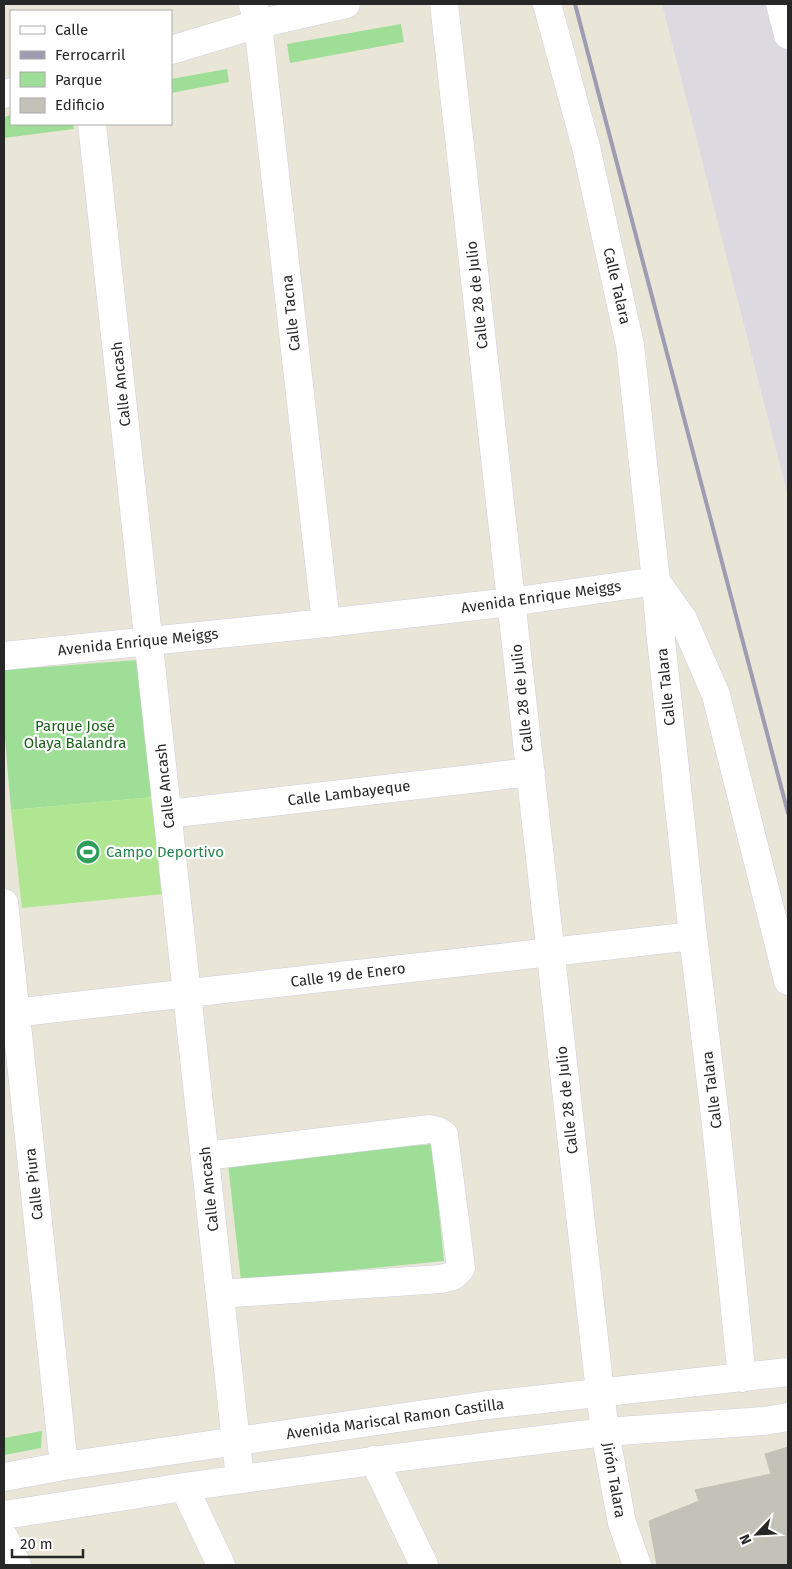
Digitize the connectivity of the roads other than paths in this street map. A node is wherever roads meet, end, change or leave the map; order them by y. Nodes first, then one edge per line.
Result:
1 (346, 4) edge
2 (444, 4) edge
3 (547, 4) edge
4 (780, 4) edge
5 (255, 14) edge
6 (788, 35) edge
7 (172, 50) edge
8 (92, 125) edge
9 (656, 581) junction
10 (512, 602) junction
11 (326, 623) junction
12 (149, 641) junction
13 (4, 656) edge
14 (530, 772) junction
15 (168, 814) junction
16 (4, 903) edge
17 (693, 936) junction
18 (551, 951) junction
19 (788, 980) edge
20 (187, 995) junction
21 (10, 1014) edge
22 (205, 1156) junction
23 (220, 1294) junction
24 (788, 1372) edge
25 (742, 1378) junction
26 (600, 1392) junction
27 (788, 1417) edge
28 (605, 1432) junction
29 (236, 1440) junction
30 (374, 1460) junction
31 (64, 1466) junction
32 (4, 1477) edge
33 (240, 1479) junction
34 (184, 1487) junction
35 (4, 1515) edge
36 (4, 1537) edge
37 (17, 1565) edge
38 (221, 1565) edge
39 (424, 1565) edge
40 (637, 1565) edge

1 - 5 street
2 - 10 street, Calle 28 de Julio
3 - 9 street, Calle Talara
4 - 6 street
5 - 7 street
5 - 11 street, Calle Tacna
8 - 12 street, Calle Ancash
9 - 10 street, Avenida Enrique Meiggs
9 - 17 street, Calle Talara
9 - 19 street
10 - 11 street, Avenida Enrique Meiggs
10 - 14 street, Calle 28 de Julio
11 - 12 street, Avenida Enrique Meiggs
12 - 13 street, Avenida Enrique Meiggs
12 - 15 street, Calle Ancash
14 - 15 street, Calle Lambayeque
14 - 18 street, Calle 28 de Julio
15 - 20 street, Calle Ancash
16 - 21 street, Calle Piura
17 - 18 street, Calle 19 de Enero
17 - 25 street, Calle Talara
18 - 20 street, Calle 19 de Enero
18 - 26 street, Calle 28 de Julio
20 - 21 street, Calle 19 de Enero
20 - 22 street, Calle Ancash
21 - 31 street, Calle Piura
22 - 23 street, Calle Ancash
22 - 23 street
23 - 29 street, Calle Ancash
24 - 25 street, Avenida Mariscal Ramon Castilla
25 - 26 street, Avenida Mariscal Ramon Castilla
26 - 28 street, Jirón Talara
26 - 29 street, Avenida Mariscal Ramon Castilla
27 - 28 street
28 - 30 street
28 - 40 street, Jirón Talara
29 - 31 street, Avenida Mariscal Ramon Castilla
29 - 33 street, Calle Ancash
30 - 33 street
30 - 39 street
31 - 32 street, Avenida Mariscal Ramon Castilla
33 - 34 street
34 - 35 street
34 - 38 street
36 - 37 street

